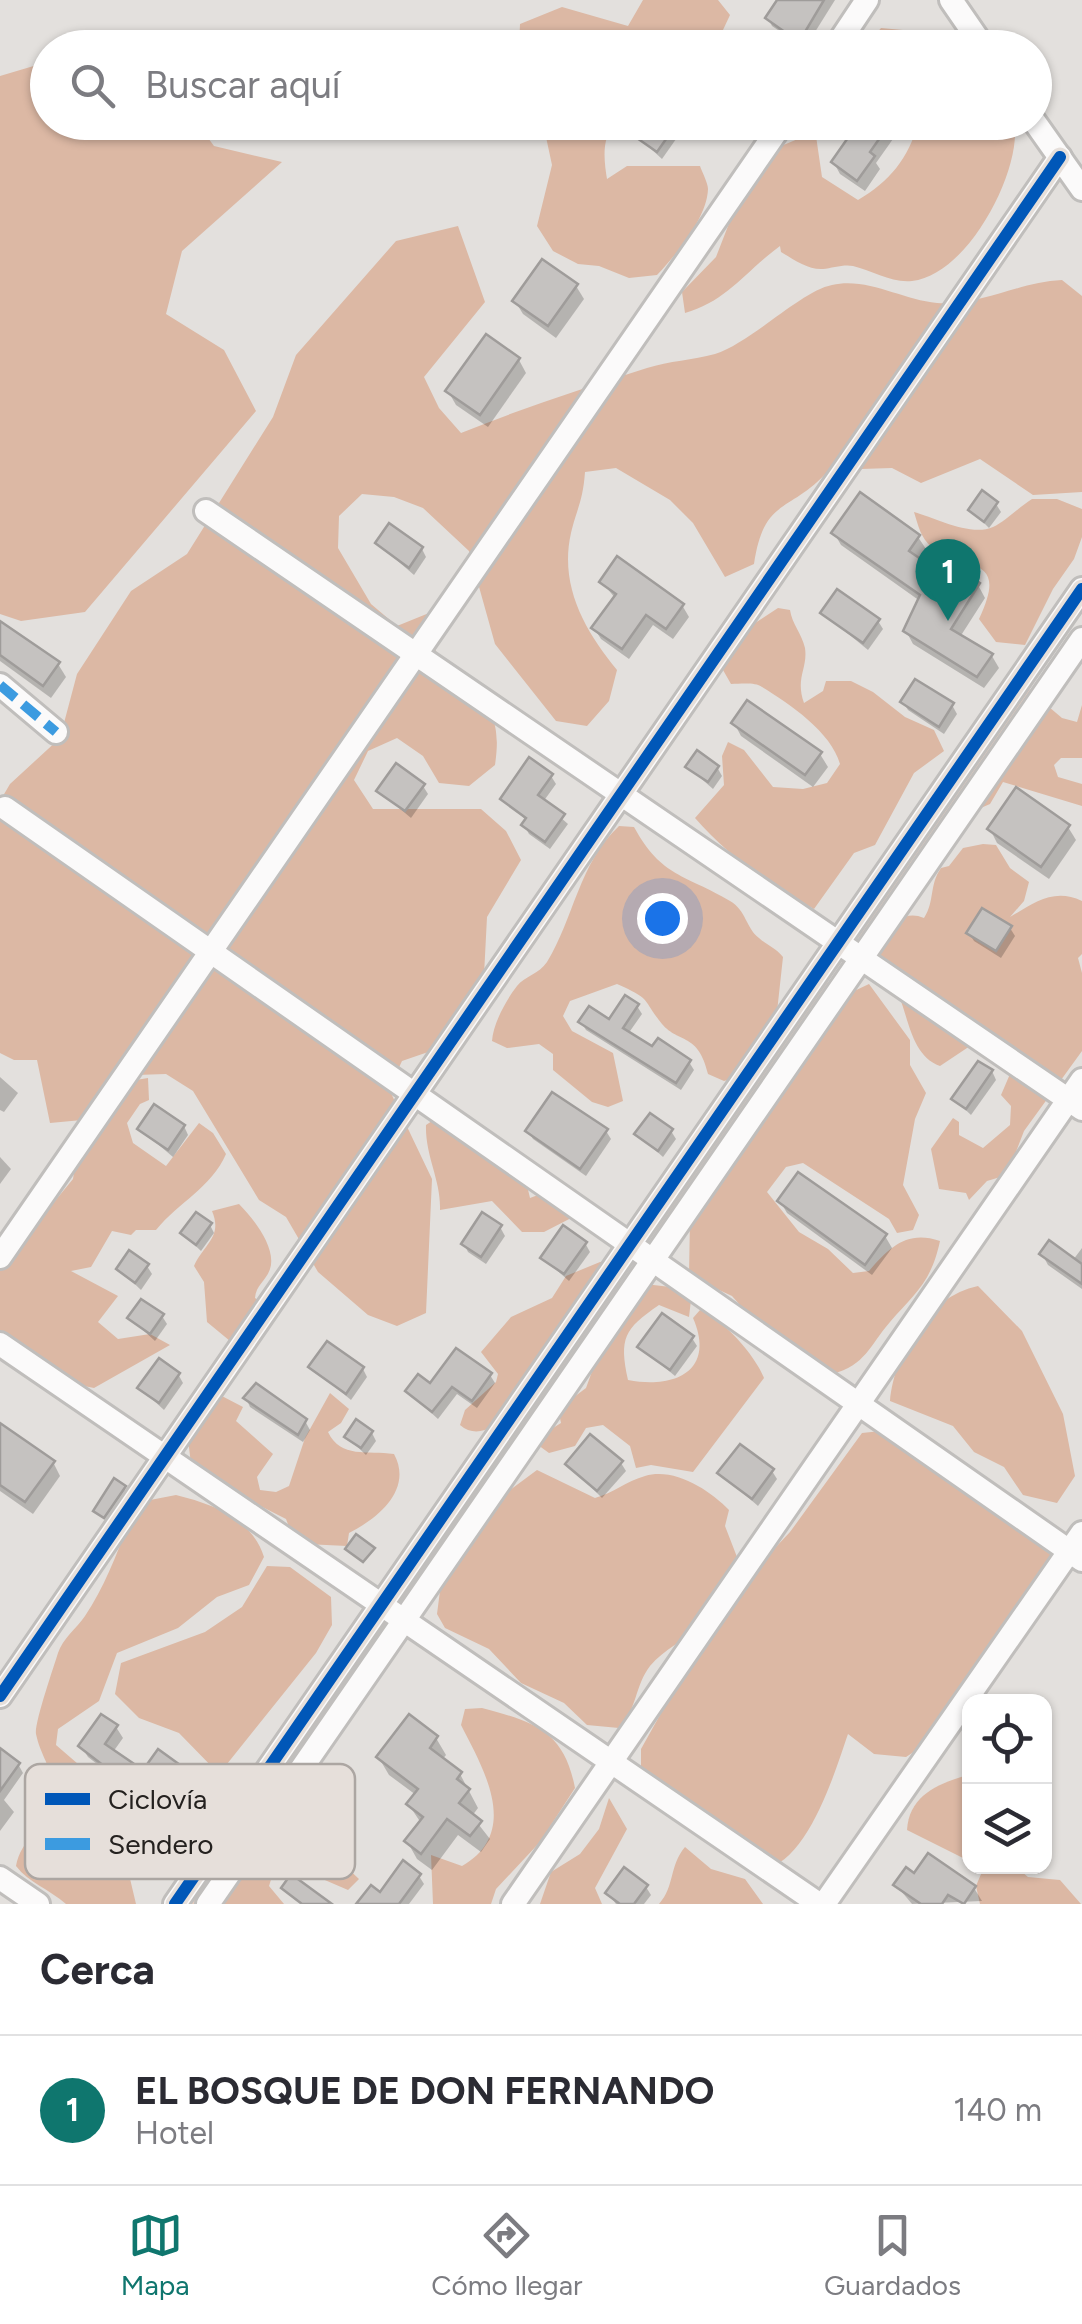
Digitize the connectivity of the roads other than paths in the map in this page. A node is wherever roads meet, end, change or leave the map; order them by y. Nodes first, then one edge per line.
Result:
1 (867, 0) edge
2 (951, 0) edge
3 (846, 30) edge
4 (972, 30) edge
5 (771, 140) edge
6 (1048, 140) edge
7 (1060, 158) junction
8 (1082, 189) edge
9 (206, 512) dead end
10 (1082, 589) edge
11 (1082, 640) edge
12 (415, 655) junction
13 (0, 685) edge
14 (56, 732) dead end
15 (621, 795) junction
16 (5, 808) dead end
17 (839, 944) junction
18 (210, 952) junction
19 (861, 959) junction
20 (1082, 1080) edge
21 (414, 1094) junction
22 (1075, 1105) edge
23 (630, 1244) junction
24 (0, 1257) edge
25 (652, 1260) junction
26 (0, 1344) edge
27 (859, 1404) junction
28 (164, 1457) junction
29 (1078, 1548) edge
30 (382, 1605) junction
31 (404, 1620) junction
32 (0, 1696) edge
33 (612, 1762) junction
34 (272, 1764) edge
35 (305, 1764) edge
36 (0, 1878) edge
37 (192, 1879) edge
38 (225, 1879) edge
39 (38, 1904) edge
40 (175, 1904) edge
41 (208, 1904) edge
42 (514, 1904) edge
43 (822, 1904) edge

1 - 3 street
2 - 4 street
5 - 12 street
6 - 7 street
7 - 8 street
7 - 15 street
9 - 12 street
10 - 17 street
11 - 19 street
12 - 15 street
12 - 18 street
13 - 14 street
15 - 17 street
15 - 21 street
16 - 18 street
17 - 19 street
17 - 23 street
18 - 21 street
18 - 24 street
19 - 22 street
19 - 25 street
20 - 22 street
21 - 23 street
21 - 28 street
22 - 27 street
23 - 25 street
23 - 30 street
25 - 27 street
25 - 31 street
26 - 28 street
27 - 29 street
27 - 33 street
28 - 30 street
28 - 32 street
29 - 43 street
30 - 31 street
30 - 34 street
31 - 33 street
31 - 35 street
33 - 42 street
33 - 43 street
36 - 39 street
37 - 40 street
38 - 41 street

